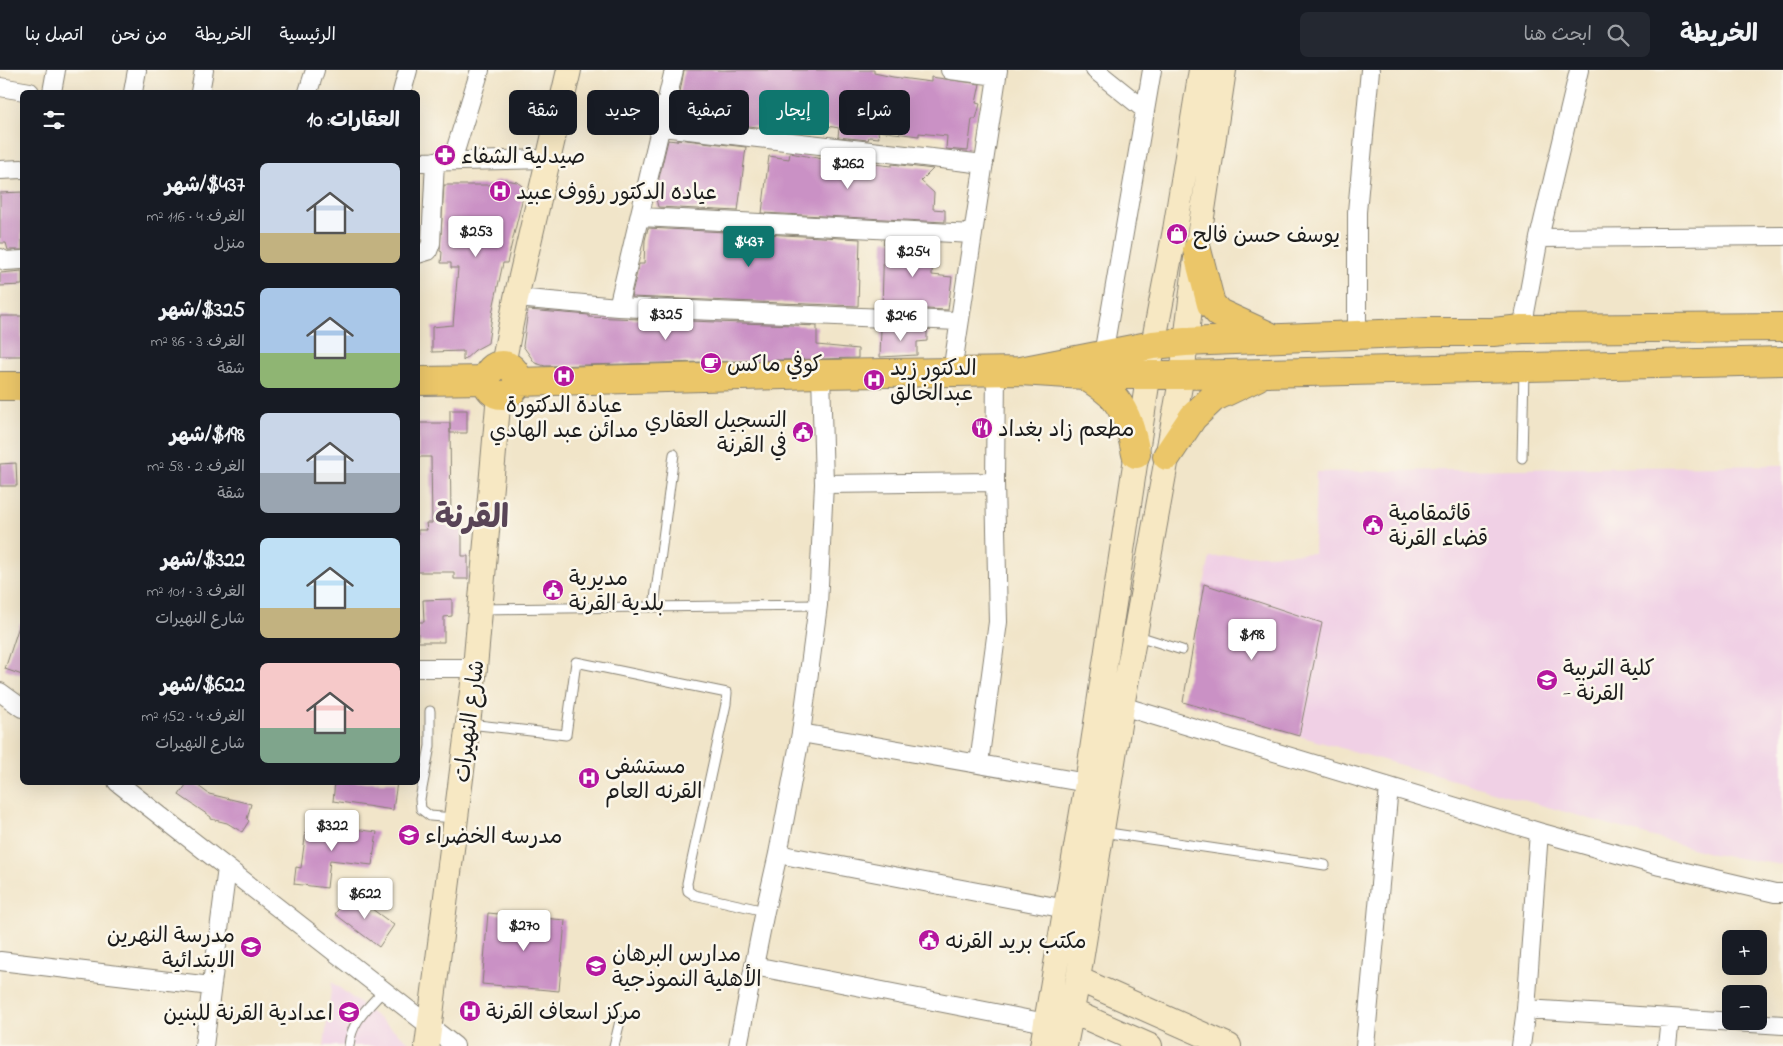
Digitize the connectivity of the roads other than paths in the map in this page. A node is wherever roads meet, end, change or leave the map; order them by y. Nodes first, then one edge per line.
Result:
1 (56, 70) edge
2 (137, 70) edge
3 (204, 70) edge
4 (314, 70) edge
5 (408, 70) edge
6 (480, 70) edge
7 (569, 70) edge
8 (674, 70) edge
9 (950, 70) edge
10 (1095, 70) edge
11 (1152, 70) edge
12 (1201, 70) edge
13 (1224, 70) edge
14 (1370, 70) edge
15 (1579, 70) edge
16 (998, 73) edge
17 (0, 87) edge
18 (20, 90) edge
19 (52, 90) edge
20 (133, 90) edge
21 (200, 90) edge
22 (309, 90) edge
23 (403, 90) edge
24 (1145, 110) junction
25 (662, 127) junction
26 (548, 159) junction
27 (435, 161) edge
28 (984, 164) junction
29 (20, 169) edge
30 (0, 170) edge
31 (641, 217) junction
32 (973, 234) junction
33 (1783, 236) edge
34 (1539, 238) junction
35 (1197, 250) junction
36 (420, 253) edge
37 (0, 258) edge
38 (20, 260) edge
39 (516, 298) junction
40 (618, 307) junction
41 (959, 321) junction
42 (1783, 328) edge
43 (1522, 329) junction
44 (1428, 332) junction
45 (1494, 332) junction
46 (1357, 336) junction
47 (1275, 339) junction
48 (1185, 342) junction
49 (1154, 345) junction
50 (1103, 355) junction
51 (1783, 361) edge
52 (1524, 366) junction
53 (1496, 367) junction
54 (1008, 371) junction
55 (1432, 371) junction
56 (952, 372) junction
57 (1265, 373) junction
58 (820, 374) junction
59 (1150, 374) junction
60 (1084, 375) junction
61 (1182, 375) junction
62 (501, 380) junction
63 (420, 381) edge
64 (0, 386) edge
65 (20, 386) edge
66 (674, 454) dead end
67 (1136, 454) junction
68 (1167, 456) junction
69 (1522, 458) dead end
70 (995, 482) junction
71 (824, 484) junction
72 (818, 605) junction
73 (654, 607) junction
74 (480, 609) junction
75 (1135, 635) junction
76 (1182, 650) dead end
77 (420, 668) edge
78 (475, 668) junction
79 (0, 692) edge
80 (1122, 706) junction
81 (20, 707) edge
82 (430, 711) dead end
83 (469, 724) junction
84 (801, 732) junction
85 (979, 763) junction
86 (1087, 783) junction
87 (122, 785) edge
88 (1389, 787) junction
89 (457, 818) junction
90 (1102, 832) junction
91 (1539, 832) junction
92 (778, 854) junction
93 (1325, 865) dead end
94 (227, 868) junction
95 (1783, 893) edge
96 (1066, 909) junction
97 (764, 911) junction
98 (0, 961) edge
99 (754, 966) junction
100 (1078, 979) junction
101 (211, 986) junction
102 (384, 990) junction
103 (1526, 1009) junction
104 (1071, 1011) junction
105 (1670, 1018) junction
106 (620, 1021) dead end
107 (1783, 1025) edge
108 (428, 1035) edge
109 (1044, 1035) edge
110 (204, 1046) edge
111 (349, 1046) edge
112 (455, 1046) edge
113 (614, 1046) edge
114 (738, 1046) edge
115 (1065, 1046) edge
116 (1150, 1046) edge
117 (1229, 1046) edge
118 (1364, 1046) edge
119 (1521, 1046) edge
120 (1667, 1046) edge

1 - 19 street
2 - 20 street
3 - 21 street
4 - 22 street
5 - 23 street
6 - 27 street
7 - 26 main road, شارع النهيرات
8 - 25 street
9 - 16 street
10 - 24 street
11 - 24 street
12 - 49 main road
13 - 35 main road
14 - 46 street
15 - 34 street
16 - 28 street
17 - 18 street
24 - 50 street
25 - 28 street
25 - 31 street
26 - 27 street
26 - 39 main road, شارع النهيرات
27 - 36 street
28 - 32 street
29 - 30 street
31 - 32 street
31 - 40 street
32 - 41 street
33 - 34 street
34 - 43 street
35 - 47 main road
35 - 48 main road
37 - 38 street
39 - 40 street
39 - 62 main road, شارع النهيرات
40 - 41 street
41 - 56 street
42 - 43 main road
43 - 45 main road
44 - 45 main road
44 - 46 main road
44 - 55 main road
45 - 53 main road
46 - 47 main road
47 - 48 main road
48 - 49 main road
48 - 61 main road
49 - 50 main road
49 - 59 main road
50 - 54 main road
51 - 52 main road
52 - 53 main road
52 - 69 lane
53 - 55 main road
54 - 56 main road
54 - 60 main road
54 - 70 street
55 - 57 main road
56 - 58 main road
57 - 61 main road
57 - 68 main road
58 - 62 main road
58 - 71 street
59 - 60 main road
59 - 61 main road
59 - 67 main road
60 - 67 main road
61 - 68 main road
62 - 63 main road
62 - 74 main road, شارع النهيرات
64 - 65 main road
66 - 73 lane
67 - 86 main road
68 - 75 main road
70 - 71 street
70 - 85 street
71 - 72 street
72 - 73 lane
72 - 84 street
73 - 74 lane
74 - 78 main road, شارع النهيرات
75 - 76 lane
75 - 80 main road
77 - 78 street
78 - 83 main road, شارع النهيرات
79 - 81 street
80 - 88 street
80 - 90 main road
82 - 89 lane
83 - 89 main road, شارع النهيرات
83 - 97 lane
84 - 85 street
84 - 92 street
85 - 86 street
86 - 96 main road
87 - 94 street
88 - 91 street
88 - 118 street
89 - 108 main road, شارع النهيرات
90 - 93 lane
90 - 100 main road
91 - 95 street
91 - 103 street
92 - 96 street
92 - 97 street
94 - 101 street
94 - 102 street
96 - 109 main road
97 - 99 street
98 - 101 street
99 - 109 street
99 - 114 street
100 - 104 main road
100 - 117 main road
101 - 110 street
102 - 108 street
102 - 111 lane
103 - 105 street
103 - 119 street
104 - 115 main road
104 - 116 main road
105 - 107 street
105 - 120 street
106 - 113 lane
108 - 112 street

